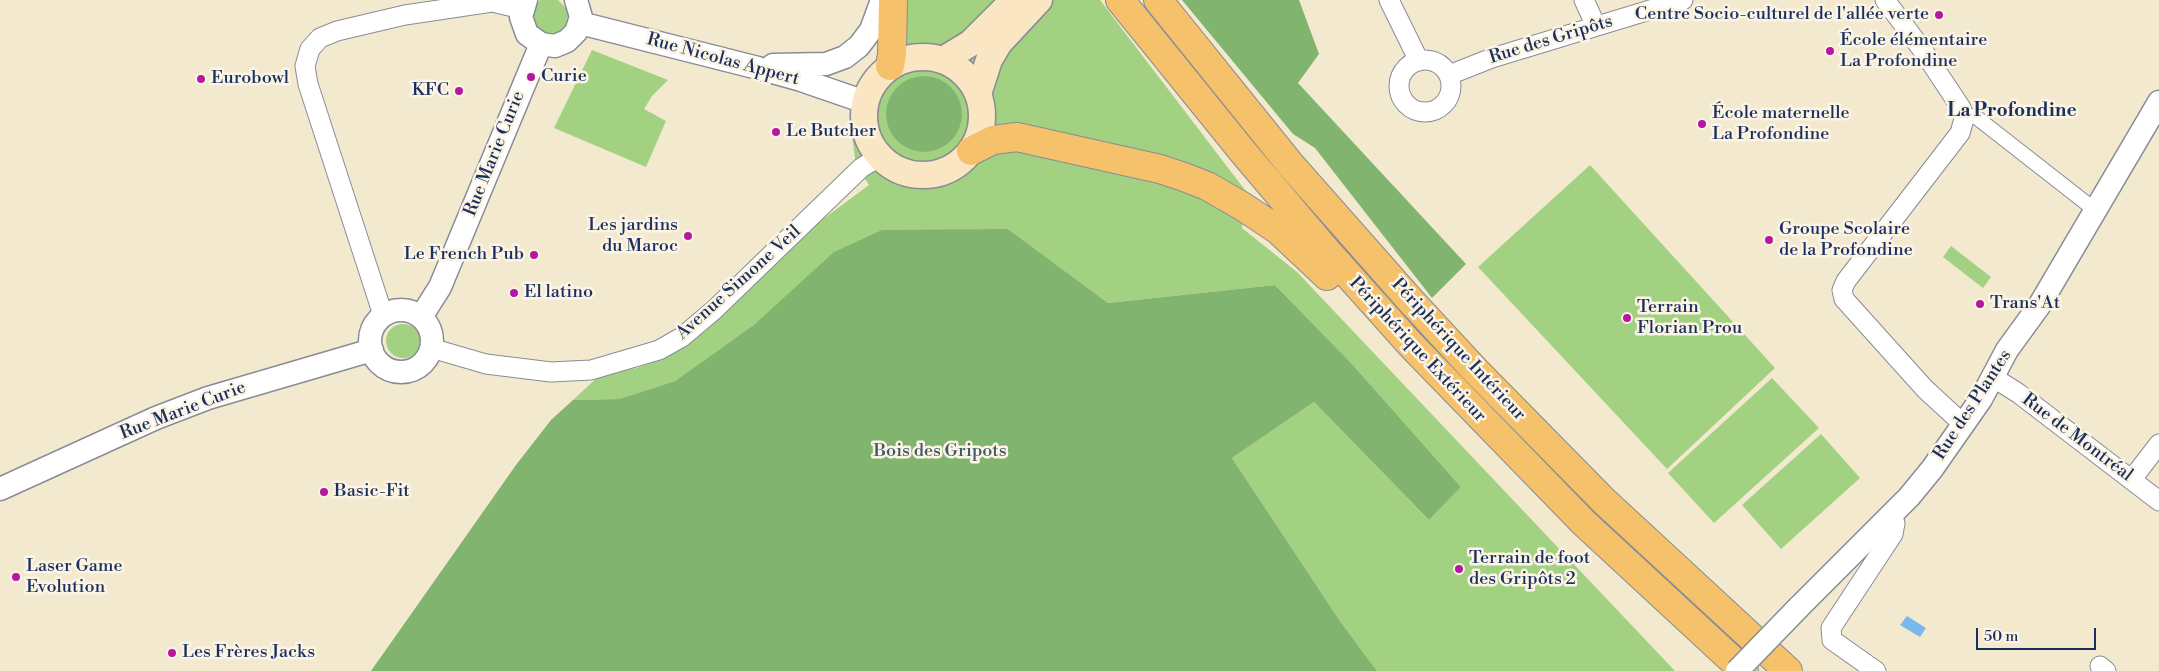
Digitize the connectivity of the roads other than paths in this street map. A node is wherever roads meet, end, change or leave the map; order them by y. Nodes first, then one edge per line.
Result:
1 (576, 0) edge
2 (882, 0) edge
3 (893, 0) edge
4 (1014, 0) edge
5 (1039, 0) edge
6 (1120, 0) edge
7 (1158, 0) edge
8 (1390, 0) edge
9 (1584, 0) edge
10 (1683, 0) edge
11 (1885, 0) edge
12 (524, 4) edge
13 (580, 23) junction
14 (1596, 26) junction
15 (540, 44) junction
16 (943, 60) junction
17 (1419, 61) junction
18 (890, 66) junction
19 (758, 68) junction
20 (1449, 75) junction
21 (978, 94) junction
22 (865, 102) junction
23 (2159, 102) edge
24 (1963, 115) junction
25 (971, 152) junction
26 (879, 157) junction
27 (2095, 210) junction
28 (383, 315) junction
29 (421, 317) junction
30 (1411, 345) junction
31 (431, 348) junction
32 (372, 350) junction
33 (1994, 378) junction
34 (1963, 424) junction
35 (2159, 444) edge
36 (2132, 480) junction
37 (0, 489) edge
38 (2159, 501) edge
39 (1889, 517) junction
40 (1737, 671) edge
41 (1744, 671) edge
42 (1788, 671) edge
43 (1876, 671) edge

1 - 13 street
2 - 19 street
3 - 18 highway
4 - 16 main road
5 - 21 main road
6 - 30 highway, Périphérique Extérieur
7 - 42 highway, Périphérique Intérieur
8 - 17 street
9 - 14 street
10 - 14 street, Rue des Gripôts
11 - 24 street
12 - 15 street
12 - 28 street
13 - 15 street
13 - 19 street, Rue Nicolas Appert
14 - 20 street, Rue des Gripôts
15 - 29 street, Rue Marie Curie
16 - 18 main road
16 - 21 main road
17 - 20 street
17 - 20 street
18 - 22 main road
19 - 22 street, Rue Nicolas Appert
21 - 25 main road
22 - 26 main road
23 - 27 street, Rue des Plantes
24 - 27 street
24 - 34 street
25 - 26 main road
25 - 30 highway
26 - 31 street, Avenue Simone Veil
27 - 33 street, Rue des Plantes
28 - 29 street
28 - 32 street
29 - 31 street
30 - 41 highway, Périphérique Extérieur
31 - 32 street
32 - 37 street, Rue Marie Curie
33 - 34 street, Rue des Plantes
33 - 36 street, Rue de Montréal
34 - 39 street, Rue des Plantes
35 - 36 street
36 - 38 street, Rue de Montréal
39 - 40 street, Rue des Plantes, bridge
39 - 43 street

